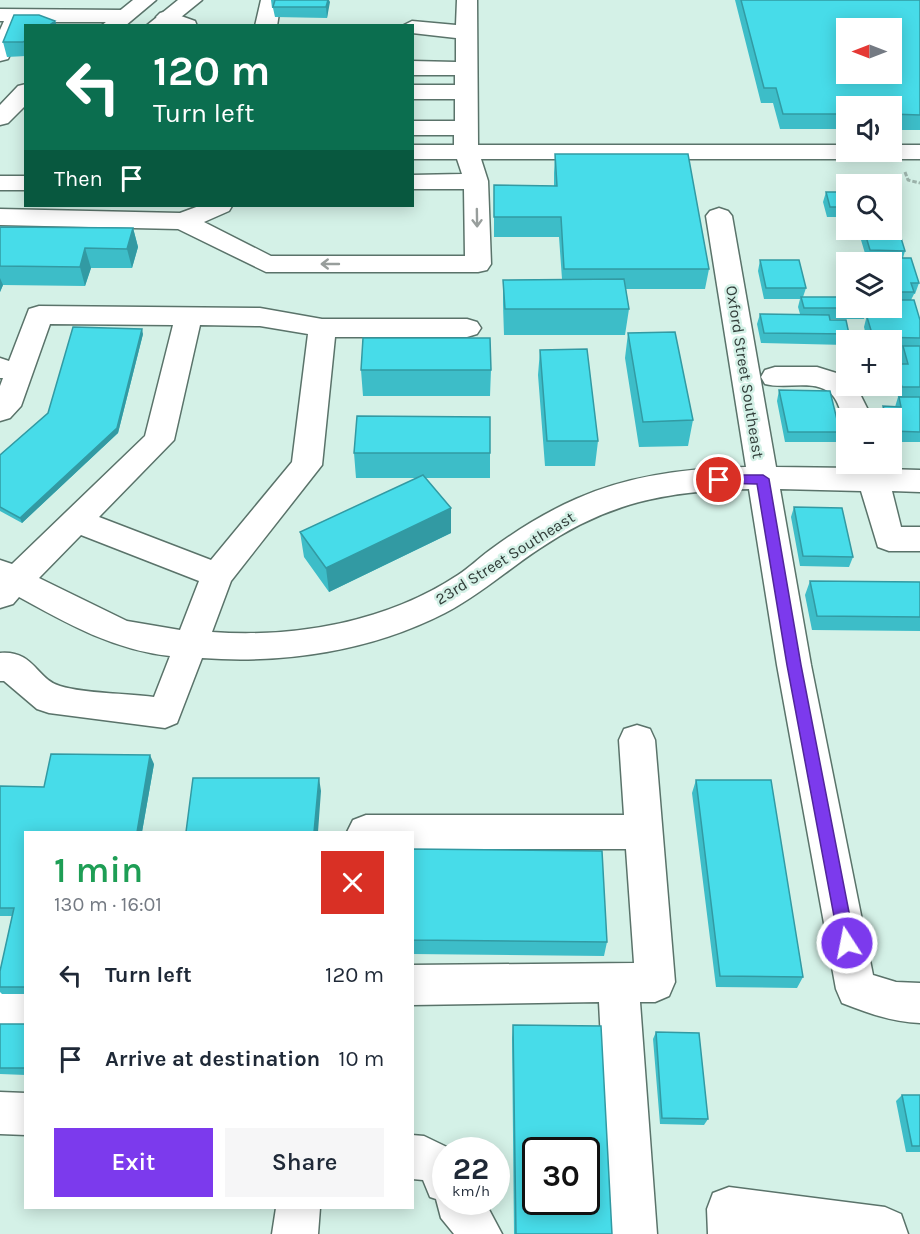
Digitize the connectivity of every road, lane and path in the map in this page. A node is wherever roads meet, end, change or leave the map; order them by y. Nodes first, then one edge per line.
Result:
1 (146, 0) edge
2 (192, 0) edge
3 (271, 0) edge
4 (467, 0) edge
5 (0, 15) edge
6 (25, 15) junction
7 (102, 21) edge
8 (175, 24) edge
9 (266, 24) edge
10 (414, 27) edge
11 (442, 31) junction
12 (465, 32) junction
13 (414, 36) edge
14 (6, 58) edge
15 (414, 68) edge
16 (414, 79) edge
17 (465, 80) junction
18 (414, 92) edge
19 (24, 93) edge
20 (24, 110) edge
21 (0, 120) edge
22 (414, 128) edge
23 (465, 128) junction
24 (414, 152) edge
25 (466, 152) junction
26 (920, 152) edge
27 (414, 182) edge
28 (476, 182) junction
29 (0, 183) edge
30 (24, 183) edge
31 (218, 207) edge
32 (86, 213) edge
33 (719, 216) dead end
34 (0, 217) edge
35 (183, 221) junction
36 (189, 316) junction
37 (322, 328) junction
38 (467, 328) dead end
39 (10, 371) edge
40 (776, 377) dead end
41 (854, 408) edge
42 (0, 411) edge
43 (840, 474) edge
44 (872, 474) edge
45 (882, 474) edge
46 (763, 479) junction
47 (920, 481) edge
48 (79, 522) junction
49 (920, 539) edge
50 (217, 575) junction
51 (5, 583) edge
52 (189, 644) junction
53 (0, 667) edge
54 (638, 740) dead end
55 (414, 832) edge
56 (644, 832) junction
57 (618, 982) junction
58 (414, 985) edge
59 (920, 1003) edge
60 (0, 1004) edge
61 (24, 1005) edge
62 (0, 1113) edge
63 (24, 1114) edge
64 (414, 1157) edge
65 (432, 1162) edge
66 (298, 1209) edge
67 (468, 1215) edge
68 (295, 1234) edge
69 (479, 1234) edge
70 (634, 1234) edge
71 (731, 1234) edge
72 (885, 1234) edge

1 - 7 main road
2 - 8 main road
3 - 9 main road
4 - 12 main road
5 - 6 main road
6 - 7 main road
6 - 14 main road
10 - 11 main road
11 - 12 main road
11 - 13 main road
12 - 17 main road
15 - 17 main road
16 - 17 main road
17 - 18 main road
17 - 23 main road
19 - 21 main road
20 - 21 main road
22 - 23 main road
23 - 25 main road
24 - 25 main road
25 - 26 main road
25 - 28 main road
27 - 28 main road
28 -> 35 main road
29 - 30 main road
31 - 35 main road
32 - 34 main road
32 - 35 main road
33 - 46 main road, Oxford Street Southeast
36 - 37 main road
36 - 39 main road
36 - 48 main road
37 - 38 main road
37 - 50 main road
39 - 42 main road
40 - 41 main road
43 - 46 main road, 23rd Street Southeast
44 - 49 main road
45 - 47 main road, 23rd Street Southeast
46 - 52 main road, 23rd Street Southeast
46 - 59 main road, Oxford Street Southeast
48 - 50 main road
48 - 51 main road
50 - 52 main road
51 - 52 main road, 23rd Street Southeast
52 - 53 main road
54 - 56 main road
55 - 56 main road
56 - 57 main road
57 - 58 main road
57 - 70 main road
60 - 61 main road
62 - 63 main road
64 - 65 main road
66 - 68 main road
67 - 69 main road
71 - 72 main road

